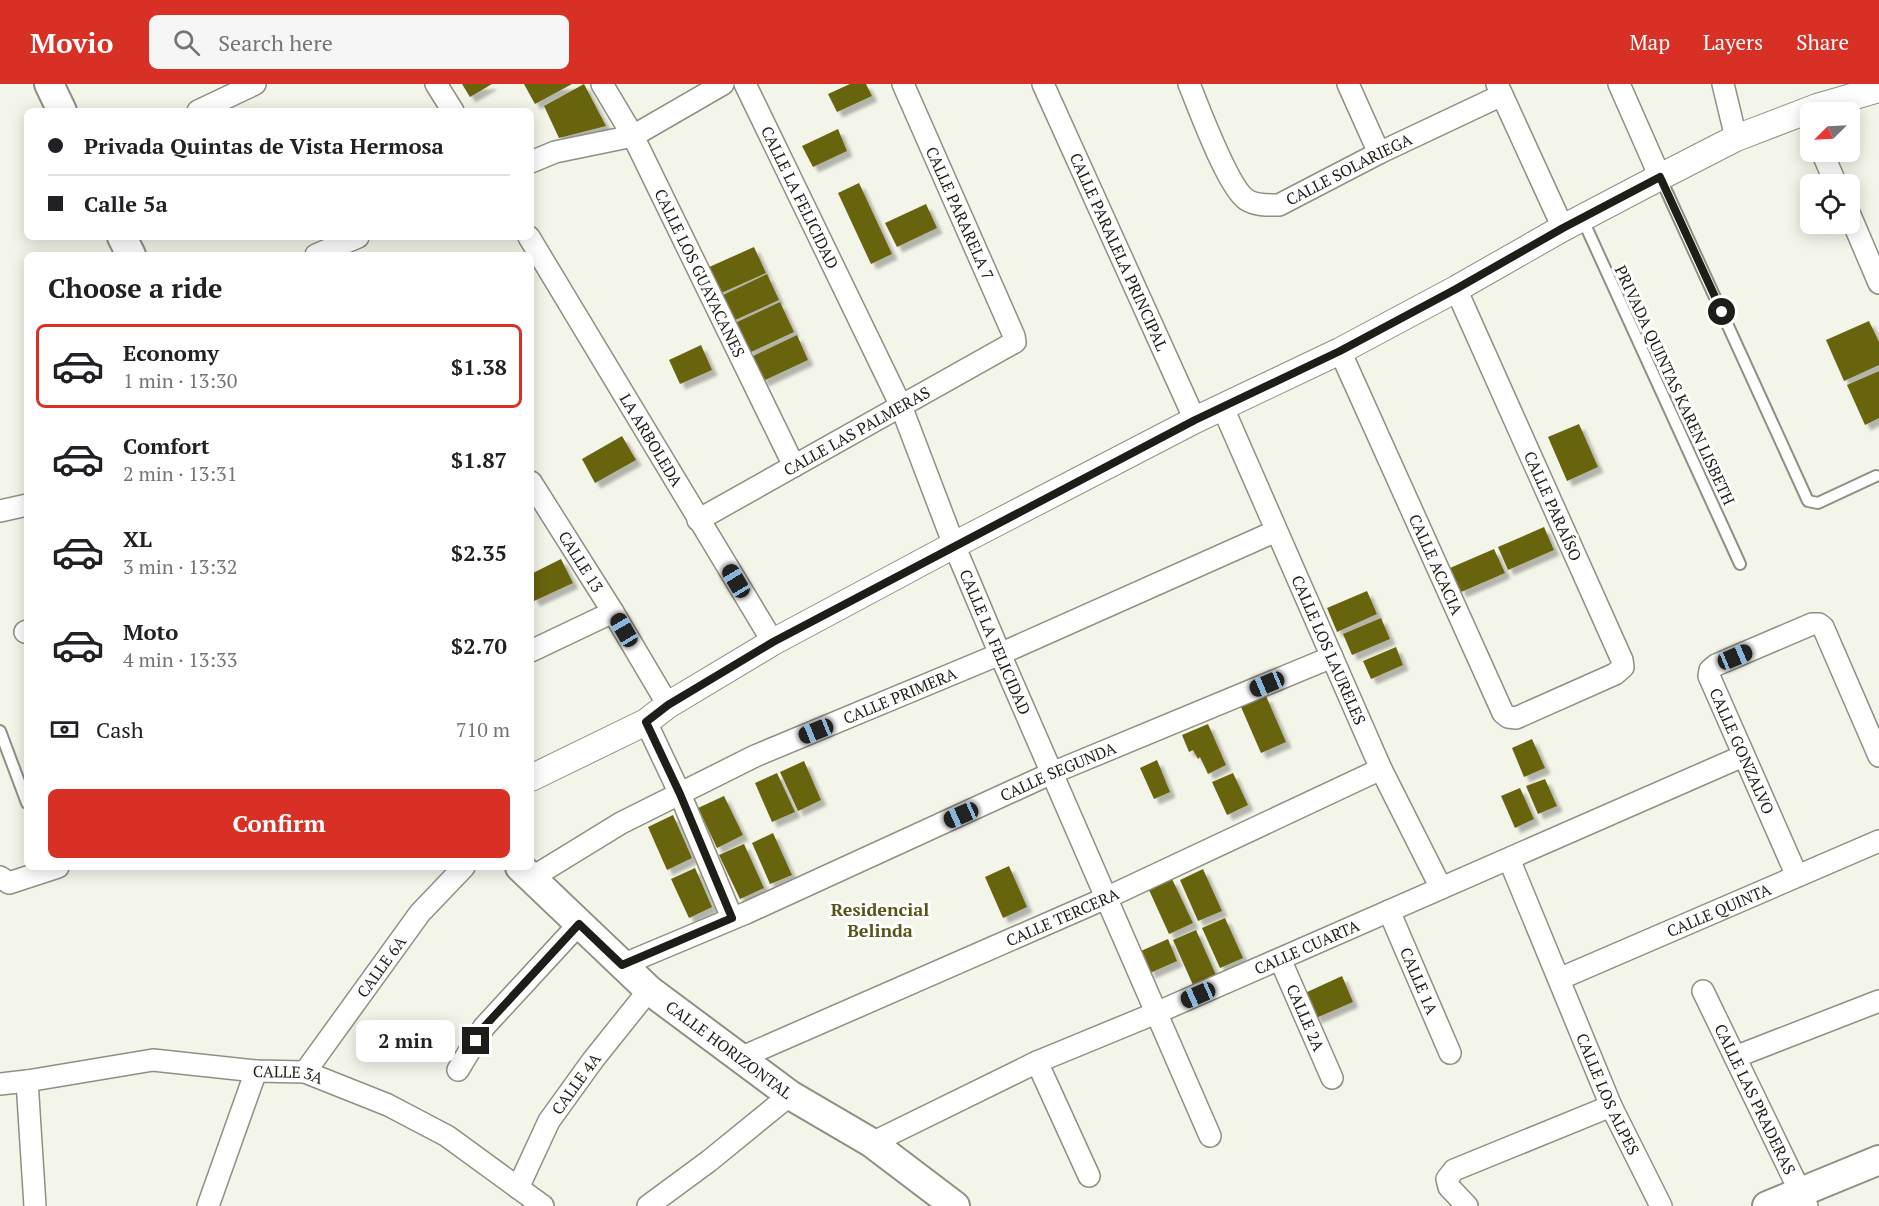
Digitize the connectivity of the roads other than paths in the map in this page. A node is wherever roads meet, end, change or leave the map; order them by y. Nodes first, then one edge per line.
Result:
1 (49, 84) edge
2 (255, 84) edge
3 (436, 84) edge
4 (602, 84) edge
5 (723, 84) edge
6 (745, 84) edge
7 (903, 84) edge
8 (1043, 84) edge
9 (1189, 84) edge
10 (1348, 84) edge
11 (1618, 84) edge
12 (1723, 84) edge
13 (1879, 89) edge
14 (1499, 90) edge
15 (1834, 102) edge
16 (61, 108) edge
17 (204, 108) edge
18 (451, 108) edge
19 (1800, 121) edge
20 (633, 136) junction
21 (1736, 138) junction
22 (1379, 153) junction
23 (534, 161) edge
24 (1660, 177) junction
25 (1573, 223) junction
26 (1858, 234) edge
27 (351, 240) edge
28 (531, 240) edge
29 (323, 252) edge
30 (1879, 283) edge
31 (1456, 289) junction
32 (1015, 342) joint
33 (1340, 351) junction
34 (901, 406) junction
35 (1223, 408) junction
36 (1195, 420) junction
37 (794, 466) junction
38 (1876, 476) dead end
39 (534, 487) edge
40 (24, 506) edge
41 (0, 511) edge
42 (698, 520) junction
43 (1276, 531) junction
44 (954, 545) junction
45 (1740, 564) dead end
46 (613, 612) junction
47 (773, 642) junction
48 (534, 650) edge
49 (1000, 654) junction
50 (1332, 657) junction
51 (1569, 694) joint
52 (668, 705) junction
53 (646, 722) junction
54 (0, 731) edge
55 (1743, 756) junction
56 (1879, 756) edge
57 (1381, 769) junction
58 (1052, 773) junction
59 (534, 777) edge
60 (680, 794) junction
61 (24, 795) edge
62 (1879, 841) edge
63 (1509, 859) junction
64 (534, 868) edge
65 (48, 870) edge
66 (461, 870) edge
67 (527, 872) edge
68 (1797, 876) junction
69 (0, 877) edge
70 (1441, 888) junction
71 (1106, 898) junction
72 (1389, 911) junction
73 (732, 918) junction
74 (579, 924) junction
75 (1280, 959) junction
76 (622, 965) junction
77 (1559, 979) junction
78 (649, 990) junction
79 (1703, 991) dead end
80 (1879, 1000) edge
81 (1156, 1013) junction
82 (1450, 1053) dead end
83 (1735, 1057) junction
84 (740, 1058) junction
85 (1037, 1062) junction
86 (458, 1070) dead end
87 (256, 1071) junction
88 (305, 1071) junction
89 (1332, 1078) dead end
90 (27, 1081) junction
91 (0, 1084) edge
92 (790, 1095) junction
93 (1611, 1106) junction
94 (1210, 1136) dead end
95 (872, 1143) junction
96 (1879, 1160) edge
97 (1089, 1176) dead end
98 (518, 1188) junction
99 (1803, 1199) edge
100 (36, 1206) edge
101 (208, 1206) edge
102 (543, 1206) edge
103 (648, 1206) edge
104 (955, 1206) edge
105 (1467, 1206) edge
106 (1661, 1206) edge
107 (1767, 1206) edge

1 - 16 main road
2 - 17 street
3 - 18 street
4 - 20 street, CALLE LOS GUAYACANES
5 - 20 street
6 - 34 street, CALLE LA FELICIDAD
7 - 32 street, CALLE PARARELA 7
8 - 36 street, CALLE PARALELA PRINCIPAL
9 - 22 street, CALLE SOLARIEGA
10 - 22 street
11 - 24 street
12 - 21 street
13 - 15 street
14 - 22 street, CALLE SOLARIEGA
14 - 25 street
19 - 21 street
20 - 23 street
20 - 37 street, CALLE LOS GUAYACANES
21 - 24 street
24 - 25 street
24 - 38 lane
25 - 31 street
25 - 45 lane, PRIVADA QUINTAS KAREN LISBETH
26 - 30 street
27 - 29 street
28 - 42 street, LA ARBOLEDA
31 - 33 street
31 - 51 street, CALLE PARAÍSO
32 - 34 street, CALLE LAS PALMERAS
33 - 35 street
33 - 51 street, CALLE ACACIA
34 - 37 street, CALLE LAS PALMERAS
34 - 44 street, CALLE LA FELICIDAD
35 - 36 street
35 - 43 street, CALLE LOS LAURELES
36 - 44 street
37 - 42 street, CALLE LAS PALMERAS
39 - 46 street, CALLE 13
40 - 41 street
42 - 47 street, LA ARBOLEDA
43 - 49 street, CALLE PRIMERA
43 - 50 street, CALLE LOS LAURELES
44 - 47 street
44 - 49 street, CALLE LA FELICIDAD
46 - 48 street
46 - 52 street, CALLE 13
47 - 52 street
49 - 58 street, CALLE LA FELICIDAD
49 - 60 street, CALLE PRIMERA
50 - 57 street, CALLE LOS LAURELES
50 - 58 street, CALLE SEGUNDA
52 - 53 street
53 - 59 street
53 - 60 street
54 - 61 lane
55 - 56 street, CALLE GONZALVO
55 - 63 street, CALLE CUARTA
55 - 68 street, CALLE GONZALVO
57 - 70 street, CALLE LOS LAURELES
57 - 71 street, CALLE TERCERA
58 - 71 street, CALLE LA FELICIDAD
58 - 73 street, CALLE SEGUNDA
60 - 64 street, CALLE PRIMERA
60 - 73 street
62 - 68 street, CALLE QUINTA
63 - 70 street, CALLE CUARTA
63 - 77 street, CALLE LOS ALPES
65 - 69 street
66 - 88 street, CALLE 6A
67 - 74 main road, CALLE HORIZONTAL
68 - 77 street, CALLE QUINTA
70 - 72 street, CALLE CUARTA
71 - 81 street, CALLE LA FELICIDAD
71 - 84 street, CALLE TERCERA
72 - 75 street, CALLE CUARTA
72 - 82 street, CALLE 1A
73 - 76 street, CALLE SEGUNDA
74 - 76 main road, CALLE HORIZONTAL
74 - 86 street
75 - 81 street, CALLE CUARTA
75 - 89 street, CALLE 2A
76 - 78 main road, CALLE HORIZONTAL
77 - 93 street, CALLE LOS ALPES
78 - 84 main road, CALLE HORIZONTAL
78 - 98 street, CALLE 4A
79 - 83 street, CALLE LAS PRADERAS
80 - 83 street
81 - 85 street, CALLE CUARTA
81 - 94 street, CALLE LA FELICIDAD
83 - 99 street, CALLE LAS PRADERAS
84 - 92 main road, CALLE HORIZONTAL
85 - 95 street, CALLE CUARTA
85 - 97 street
87 - 88 street, CALLE 3A
87 - 90 street, CALLE 3A
87 - 101 street
88 - 98 street, CALLE 3A
90 - 91 street, CALLE 3A
90 - 100 street
92 - 95 main road, CALLE HORIZONTAL
92 - 103 street
93 - 105 street
93 - 106 street, CALLE LOS ALPES
95 - 104 main road, CALLE HORIZONTAL
96 - 99 main road
98 - 102 street, CALLE 3A
99 - 107 main road

